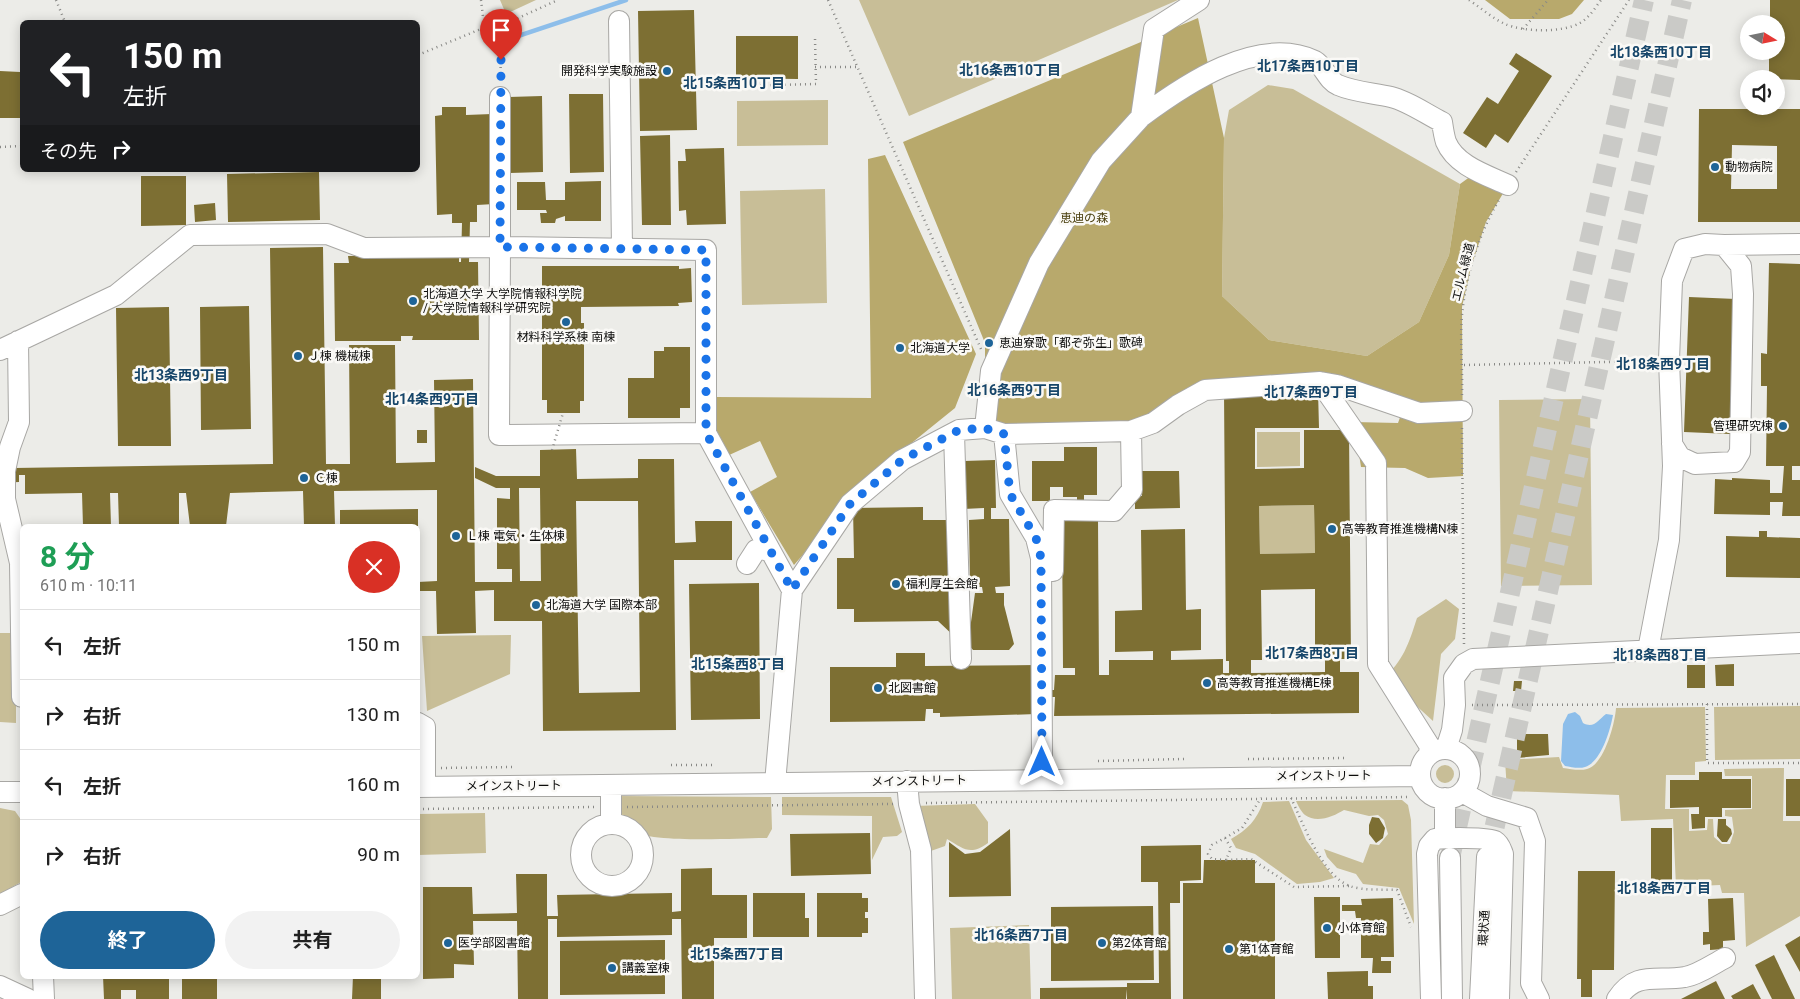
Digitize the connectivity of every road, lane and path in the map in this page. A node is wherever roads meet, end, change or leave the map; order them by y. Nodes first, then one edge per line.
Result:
1 (56, 0) edge
2 (481, 0) edge
3 (558, 0) edge
4 (828, 0) edge
5 (1200, 0) edge
6 (1469, 0) edge
7 (1548, 0) edge
8 (1601, 0) edge
9 (1629, 0) edge
10 (64, 20) edge
11 (619, 21) dead end
12 (493, 24) junction
13 (1523, 29) junction
14 (815, 38) dead end
15 (420, 54) edge
16 (815, 67) junction
17 (858, 67) junction
18 (735, 86) dead end
19 (500, 97) joint
20 (1141, 117) junction
21 (20, 146) edge
22 (0, 147) edge
23 (1508, 185) junction
24 (1724, 244) junction
25 (1800, 244) edge
26 (500, 247) junction
27 (622, 248) junction
28 (18, 341) junction
29 (0, 350) edge
30 (1670, 360) junction
31 (1463, 365) junction
32 (991, 372) junction
33 (1320, 382) junction
34 (1462, 411) junction
35 (563, 413) dead end
36 (984, 428) junction
37 (1131, 431) junction
38 (706, 433) junction
39 (954, 433) junction
40 (1004, 434) junction
41 (1672, 444) junction
42 (552, 450) dead end
43 (770, 552) junction
44 (20, 563) edge
45 (747, 564) dead end
46 (1042, 572) junction
47 (792, 590) junction
48 (1800, 643) edge
49 (1648, 650) junction
50 (1464, 652) dead end
51 (962, 660) dead end
52 (1466, 704) dead end
53 (1706, 704) junction
54 (1800, 704) edge
55 (420, 724) edge
56 (1438, 752) junction
57 (1248, 758) dead end
58 (1353, 758) dead end
59 (1042, 762) dead end
60 (1800, 763) edge
61 (1420, 776) junction
62 (907, 782) junction
63 (775, 783) junction
64 (611, 785) junction
65 (421, 787) edge
66 (0, 792) edge
67 (1453, 795) junction
68 (1410, 797) dead end
69 (1261, 798) junction
70 (1291, 798) junction
71 (20, 800) edge
72 (909, 804) junction
73 (420, 809) edge
74 (610, 816) junction
75 (1224, 838) junction
76 (1445, 838) junction
77 (1488, 857) tunnel mouth
78 (1450, 858) tunnel mouth
79 (1226, 860) junction
80 (1350, 886) junction
81 (20, 895) edge
82 (0, 905) edge
83 (1416, 935) dead end
84 (1725, 958) dead end
85 (43, 979) edge
86 (0, 986) edge
87 (28, 999) edge
88 (44, 999) edge
89 (925, 999) edge
90 (1431, 999) edge
91 (1452, 999) edge
92 (1480, 999) edge
93 (1499, 999) edge
94 (1539, 999) edge
95 (1618, 999) edge

1 - 10 path
2 - 12 path
3 - 12 path
4 - 17 path
5 - 20 street
6 - 13 path
7 - 13 path
8 - 13 path
9 - 23 path, エルム緑道
11 - 27 street
12 - 15 path
12 - 19 path
14 - 16 path
16 - 17 path
16 - 18 path
17 - 32 path
19 - 26 street
20 - 23 street
20 - 32 street
21 - 22 path
23 - 31 path, エルム緑道
24 - 25 street
24 - 30 street
24 - 41 street
26 - 27 street
26 - 28 street
26 - 38 street
27 - 38 street
28 - 29 street
28 - 44 street
30 - 31 path
30 - 41 street
31 - 34 path, エルム緑道
32 - 36 street
33 - 34 street
33 - 37 street
33 - 56 street
34 - 50 path, エルム緑道
35 - 42 path, bridge
36 - 39 street
36 - 40 street
37 - 40 street
37 - 46 street
38 - 43 street
39 - 47 street
39 - 51 street
40 - 46 street
41 - 49 street
43 - 45 street
43 - 47 street
46 - 59 street
47 - 63 street
48 - 49 street
49 - 56 street
52 - 53 path
53 - 54 path
53 - 60 path
55 - 65 street
56 - 61 street
56 - 67 street
57 - 58 path
61 - 62 street, メインストリート
61 - 67 street
62 - 63 street, メインストリート
62 - 72 street
63 - 64 street, メインストリート
64 - 65 street, メインストリート
64 - 74 street
66 - 71 street
67 - 76 street
67 - 94 street
68 - 70 path
69 - 70 path
69 - 72 path
69 - 75 path
70 - 80 path
72 - 74 path
72 - 89 street
73 - 74 path
75 - 79 path
75 - 79 path
76 - 90 street
76 - 93 street
77 - 92 street, 環状通
78 - 91 street
79 - 80 path
80 - 83 path
81 - 82 street
84 - 95 street
85 - 88 street
86 - 87 street

